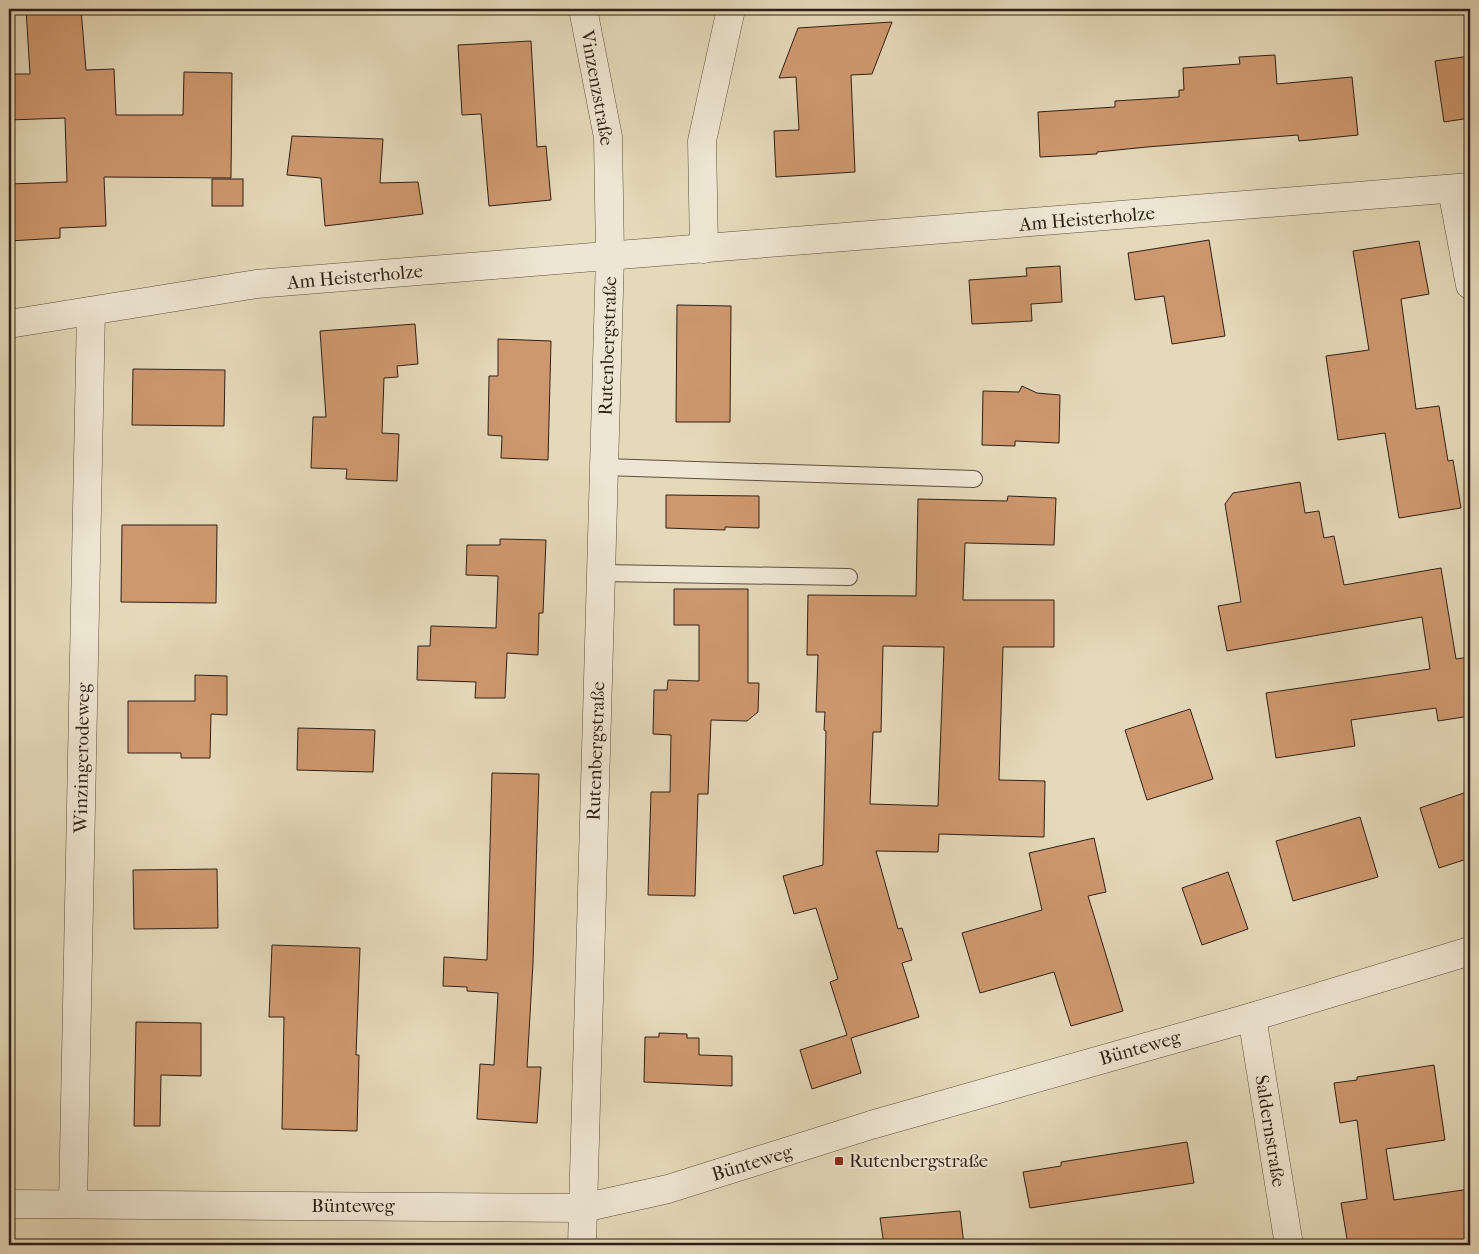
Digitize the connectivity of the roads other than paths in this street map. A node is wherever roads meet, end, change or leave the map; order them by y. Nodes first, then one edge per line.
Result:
1 (584, 9) edge
2 (731, 9) edge
3 (1461, 188) edge
4 (704, 249) junction
5 (610, 256) junction
6 (1470, 285) edge
7 (91, 311) junction
8 (9, 324) edge
9 (604, 467) junction
10 (974, 479) dead end
11 (601, 573) junction
12 (849, 577) dead end
13 (1470, 950) edge
14 (1252, 1017) junction
15 (9, 1204) edge
16 (72, 1204) junction
17 (583, 1208) junction
18 (582, 1245) edge
19 (1289, 1245) edge

1 - 5 street, Vinzenzstraße
2 - 4 street
3 - 4 street, Am Heisterholze
3 - 6 street
4 - 5 street, Am Heisterholze
5 - 7 street, Am Heisterholze
5 - 9 street, Rutenbergstraße
7 - 8 street, Am Heisterholze
7 - 16 street, Winzingerodeweg
9 - 10 lane
9 - 11 street, Rutenbergstraße
11 - 12 lane
11 - 17 street, Rutenbergstraße
13 - 14 street, Bünteweg
14 - 17 street, Bünteweg
14 - 19 street, Saldernstraße
15 - 16 street, Bünteweg
16 - 17 street, Bünteweg
17 - 18 street, Rutenbergstraße

